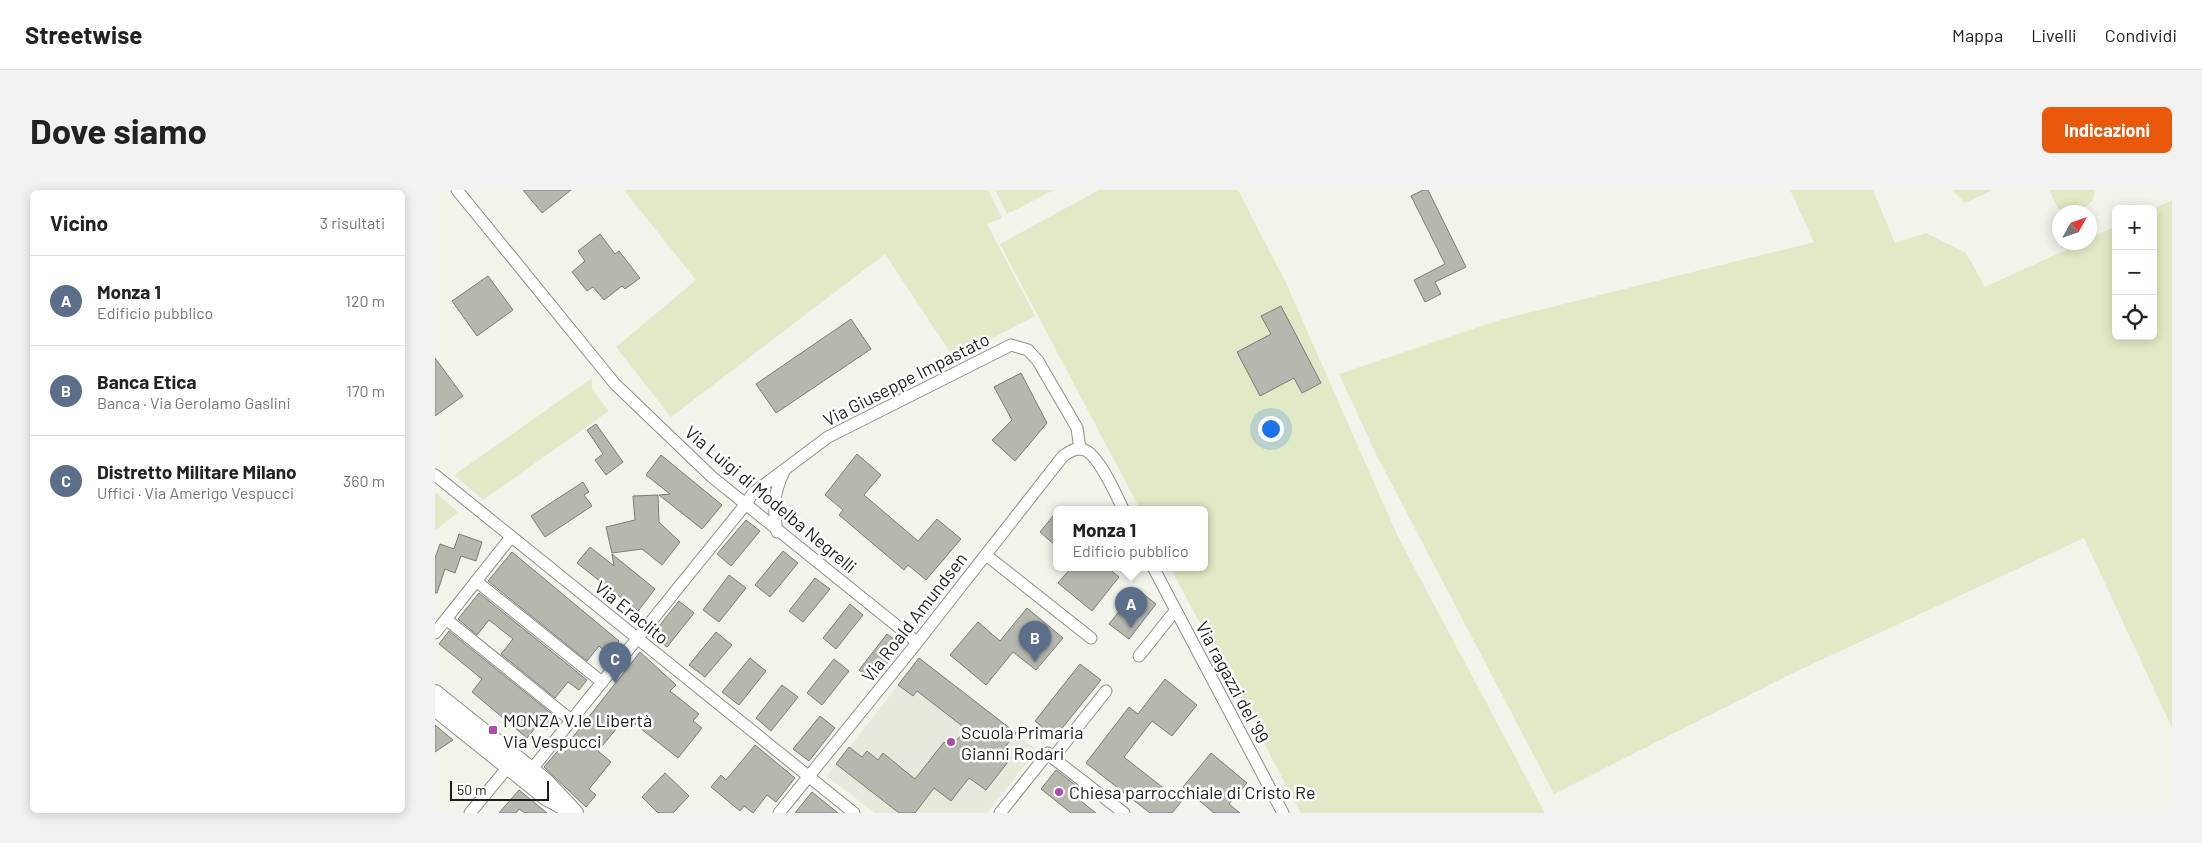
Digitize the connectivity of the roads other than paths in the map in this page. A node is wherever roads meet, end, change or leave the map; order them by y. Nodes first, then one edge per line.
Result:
1 (457, 190) edge
2 (1080, 449) junction
3 (785, 469) junction
4 (435, 475) edge
5 (745, 505) junction
6 (1121, 506) edge
7 (777, 532) junction
8 (511, 537) junction
9 (986, 555) junction
10 (1155, 571) edge
11 (476, 581) junction
12 (1175, 611) junction
13 (446, 619) junction
14 (435, 633) edge
15 (1091, 638) dead end
16 (637, 639) junction
17 (917, 642) junction
18 (1139, 656) dead end
19 (602, 682) junction
20 (1106, 691) dead end
21 (435, 693) edge
22 (435, 708) edge
23 (571, 720) junction
24 (1053, 758) junction
25 (508, 767) junction
26 (532, 769) junction
27 (808, 776) junction
28 (470, 813) edge
29 (575, 813) edge
30 (779, 813) edge
31 (854, 813) edge
32 (1000, 813) edge
33 (1124, 813) edge
34 (1283, 813) edge

1 - 5 street, Via Luigi di Modelba Negrelli
2 - 3 street, Via Giuseppe Impastato
2 - 6 street
2 - 9 street, Via Roald Amundsen
3 - 5 street, Via Giuseppe Impastato
3 - 7 street
4 - 8 street, Via Eraclito
5 - 7 street, Via Luigi di Modelba Negrelli
5 - 16 street, Via Giuseppe Impastato
7 - 17 street, Via Luigi di Modelba Negrelli
8 - 11 street
8 - 16 street, Via Eraclito
9 - 15 street
9 - 17 street, Via Roald Amundsen
10 - 12 street, Via ragazzi del '99
11 - 13 street
11 - 19 street
12 - 18 street
12 - 34 street, Via ragazzi del '99
13 - 14 street
13 - 23 street
16 - 19 street, Via Giuseppe Impastato
16 - 27 street, Via Eraclito
17 - 27 street, Via Roald Amundsen
19 - 23 street, Via Giuseppe Impastato
20 - 24 street
21 - 26 main road
22 - 25 main road
23 - 26 street, Via Giuseppe Impastato
24 - 32 street
24 - 33 street
25 - 28 street
25 - 29 main road
26 - 29 main road
27 - 30 street, Via Roald Amundsen
27 - 31 street, Via Eraclito

